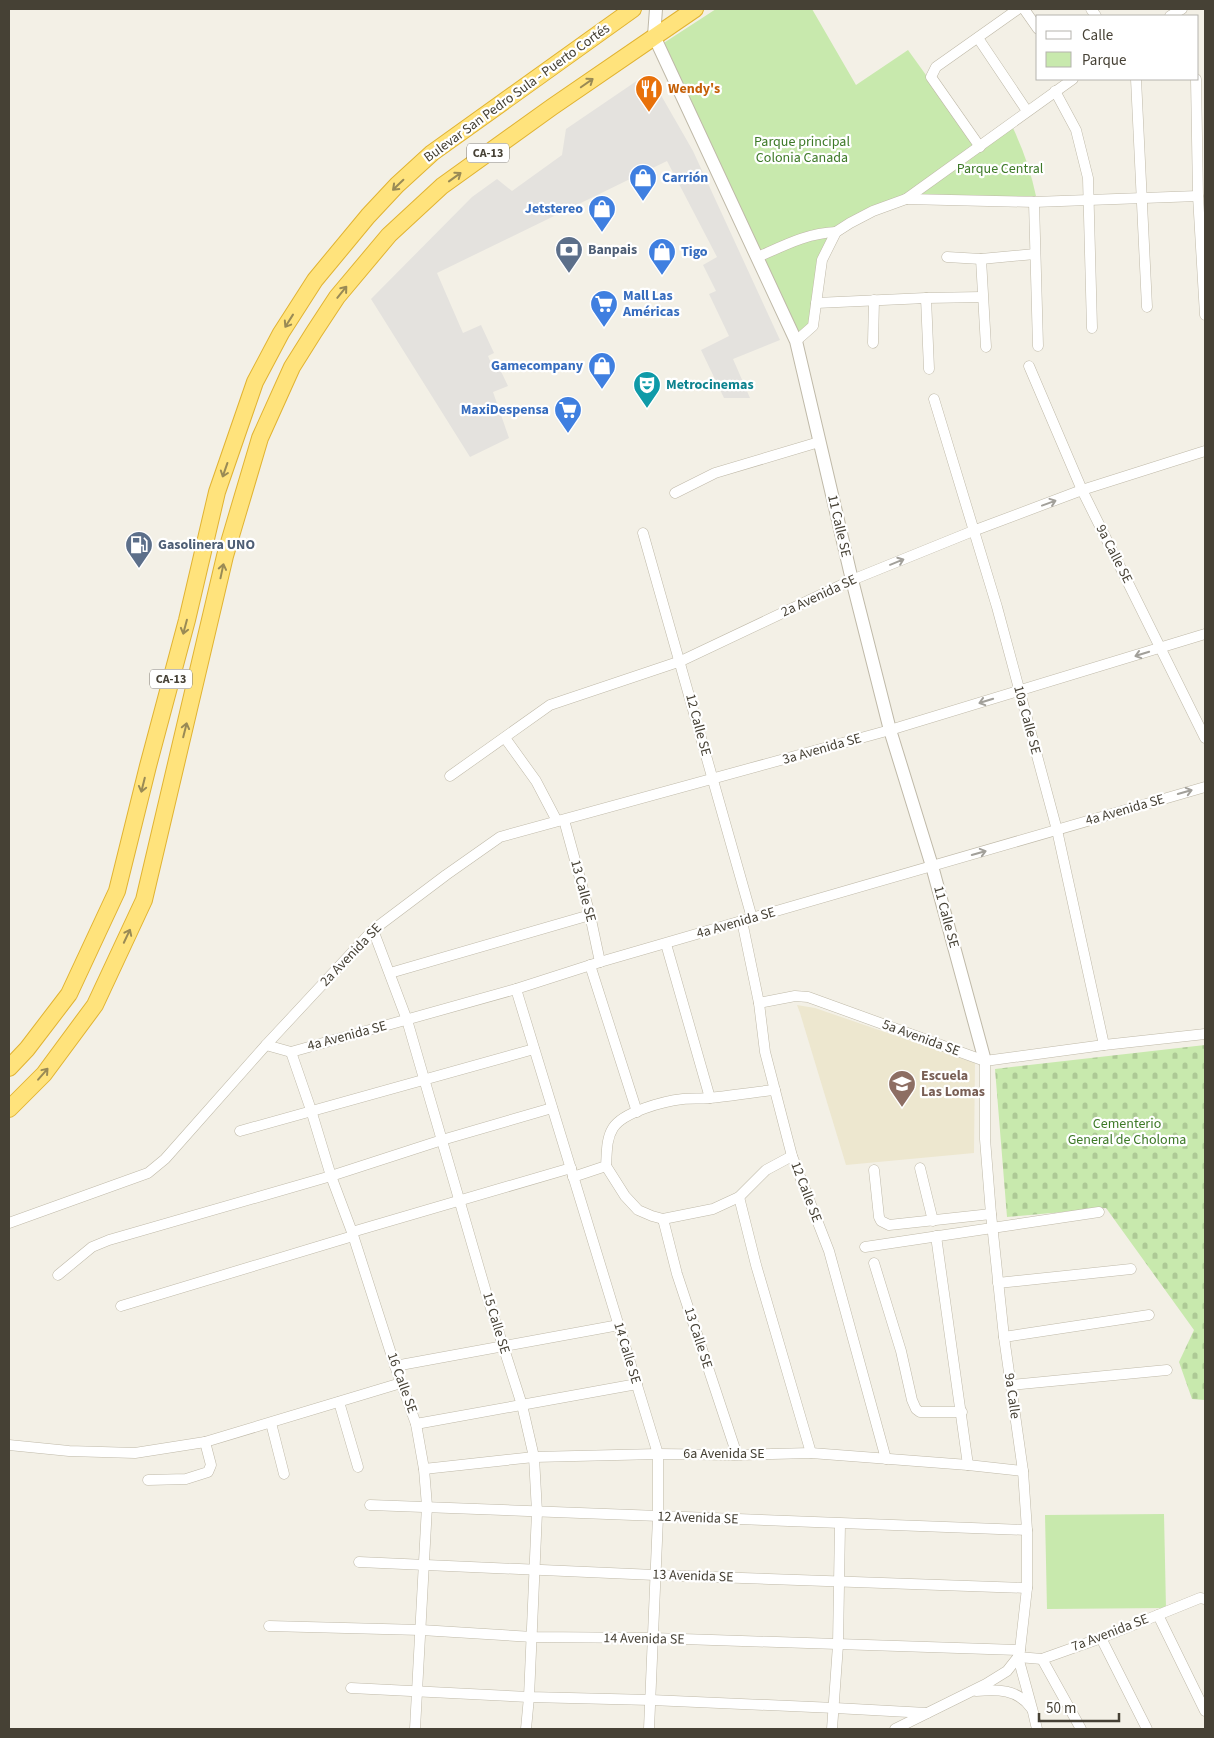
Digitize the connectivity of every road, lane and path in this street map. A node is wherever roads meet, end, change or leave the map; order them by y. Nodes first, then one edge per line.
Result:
1 (633, 9) edge
2 (656, 9) edge
3 (694, 9) edge
4 (1018, 9) edge
5 (1024, 9) edge
6 (1036, 27) edge
7 (654, 36) junction
8 (978, 38) junction
9 (1071, 80) edge
10 (1136, 80) edge
11 (1196, 80) edge
12 (1055, 91) junction
13 (1027, 111) junction
14 (1201, 116) edge
15 (980, 147) junction
16 (1198, 196) junction
17 (1142, 198) junction
18 (906, 199) junction
19 (1089, 199) junction
20 (1034, 202) junction
21 (836, 232) junction
22 (1035, 254) junction
23 (947, 257) dead end
24 (758, 258) junction
25 (981, 259) junction
26 (982, 297) junction
27 (926, 298) junction
28 (874, 300) junction
29 (816, 302) junction
30 (1147, 308) dead end
31 (1205, 316) edge
32 (1092, 328) dead end
33 (796, 341) junction
34 (873, 344) dead end
35 (1038, 346) dead end
36 (986, 347) dead end
37 (1029, 366) dead end
38 (929, 369) dead end
39 (934, 399) dead end
40 (819, 442) junction
41 (1205, 451) edge
42 (1082, 490) junction
43 (675, 493) dead end
44 (973, 531) junction
45 (643, 533) dead end
46 (852, 580) junction
47 (1205, 634) edge
48 (1161, 648) junction
49 (681, 661) junction
50 (1020, 691) junction
51 (890, 730) junction
52 (505, 738) junction
53 (1205, 738) edge
54 (450, 776) dead end
55 (712, 780) junction
56 (1205, 787) edge
57 (561, 821) junction
58 (1056, 830) junction
59 (932, 866) junction
60 (446, 875) joint
61 (590, 916) junction
62 (752, 918) junction
63 (742, 921) junction
64 (373, 930) junction
65 (666, 944) junction
66 (595, 964) junction
67 (390, 972) junction
68 (516, 989) junction
69 (759, 1003) junction
70 (407, 1020) junction
71 (1205, 1034) edge
72 (266, 1045) junction
73 (1104, 1045) junction
74 (534, 1049) junction
75 (291, 1052) junction
76 (984, 1061) junction
77 (9, 1068) edge
78 (425, 1080) junction
79 (774, 1090) junction
80 (710, 1098) junction
81 (552, 1108) junction
82 (9, 1109) edge
83 (312, 1110) junction
84 (637, 1112) junction
85 (240, 1131) dead end
86 (442, 1140) junction
87 (792, 1156) junction
88 (606, 1166) junction
89 (920, 1168) dead end
90 (874, 1170) dead end
91 (572, 1172) junction
92 (331, 1176) junction
93 (739, 1197) junction
94 (460, 1200) junction
95 (1098, 1212) dead end
96 (991, 1214) junction
97 (663, 1219) junction
98 (933, 1221) junction
99 (9, 1223) edge
100 (993, 1229) junction
101 (352, 1234) junction
102 (936, 1236) junction
103 (865, 1247) dead end
104 (874, 1263) dead end
105 (1131, 1269) dead end
106 (58, 1275) dead end
107 (998, 1283) junction
108 (121, 1306) dead end
109 (1149, 1315) dead end
110 (619, 1325) junction
111 (1004, 1337) junction
112 (502, 1347) junction
113 (395, 1366) junction
114 (1167, 1370) dead end
115 (401, 1383) junction
116 (637, 1384) junction
117 (1010, 1385) junction
118 (340, 1402) junction
119 (522, 1405) junction
120 (962, 1412) junction
121 (270, 1423) junction
122 (416, 1424) junction
123 (204, 1442) junction
124 (9, 1446) edge
125 (812, 1453) junction
126 (658, 1454) junction
127 (737, 1455) junction
128 (534, 1458) junction
129 (886, 1459) junction
130 (968, 1465) junction
131 (358, 1467) dead end
132 (424, 1469) junction
133 (1023, 1471) junction
134 (284, 1474) dead end
135 (148, 1480) dead end
136 (370, 1505) dead end
137 (427, 1506) junction
138 (537, 1512) junction
139 (658, 1517) junction
140 (840, 1524) junction
141 (1027, 1530) junction
142 (359, 1562) dead end
143 (425, 1566) junction
144 (535, 1570) junction
145 (654, 1575) junction
146 (840, 1581) junction
147 (1026, 1588) junction
148 (1203, 1598) edge
149 (1158, 1615) junction
150 (269, 1626) dead end
151 (421, 1630) junction
152 (532, 1637) junction
153 (653, 1638) junction
154 (1101, 1638) junction
155 (838, 1645) junction
156 (1019, 1654) junction
157 (1042, 1658) junction
158 (351, 1688) dead end
159 (417, 1691) junction
160 (970, 1692) junction
161 (530, 1697) junction
162 (651, 1700) junction
163 (834, 1708) junction
164 (1205, 1711) edge
165 (1033, 1712) junction
166 (927, 1713) junction
167 (415, 1729) edge
168 (526, 1729) edge
169 (649, 1729) edge
170 (832, 1729) edge
171 (895, 1729) edge
172 (1036, 1729) edge
173 (1082, 1729) edge
174 (1147, 1729) edge

1 -> 77 highway, Bulevar San Pedro Sula - Puerto Cortés / CA-13
2 - 7 street, 11 Calle SE
3 - 7 highway, CA-13
4 - 8 street
5 - 6 street
7 - 24 street, 11 Calle SE
82 -> 7 highway, CA-13
8 - 13 street
8 - 15 street
9 - 12 street
10 - 17 street
11 - 14 street
12 - 13 street
12 - 19 street
13 - 15 street
14 - 16 street
15 - 18 street
16 - 17 street
16 - 31 street
17 - 19 street
17 - 30 street
18 - 20 street
18 - 21 street
19 - 20 street
19 - 32 street
20 - 22 street
21 - 24 street
21 - 29 street
22 - 25 street
22 - 35 street
23 - 25 street
24 - 33 street, 11 Calle SE
25 - 26 street
26 - 27 street
26 - 36 street
27 - 28 street
27 - 38 street
28 - 29 street
28 - 34 street
29 - 33 street
33 - 40 street, 11 Calle SE
37 - 42 street, 9a Calle SE
39 - 44 street, 10a Calle SE
40 - 43 street
40 - 46 street, 11 Calle SE
41 - 42 street, 2a Avenida SE
44 -> 42 street, 2a Avenida SE
42 - 48 street, 9a Calle SE
46 -> 44 street, 2a Avenida SE
44 - 50 street, 10a Calle SE
45 - 49 street, 12 Calle SE
46 - 49 street, 2a Avenida SE
46 - 51 street, 11 Calle SE
47 - 48 street, 3a Avenida SE
48 -> 50 street, 3a Avenida SE
48 - 53 street, 9a Calle SE
49 - 52 street, 2a Avenida SE
49 - 55 street, 12 Calle SE
50 -> 51 street, 3a Avenida SE
50 - 58 street, 10a Calle SE
51 - 55 street, 3a Avenida SE
51 - 59 street, 11 Calle SE
52 - 54 street, 2a Avenida SE
52 - 57 street, 13 Calle SE
55 - 57 street, 3a Avenida SE
55 - 62 street, 12 Calle SE
58 -> 56 street, 4a Avenida SE
57 - 60 street, 3a Avenida SE
57 - 61 street, 13 Calle SE
59 -> 58 street, 4a Avenida SE
58 - 73 street, 10a Calle SE
59 - 62 street, 4a Avenida SE
59 - 76 street, 11 Calle SE
60 - 64 street, 2a Avenida SE
61 - 66 street, 13 Calle SE
61 - 67 street
62 - 63 street, 4a Avenida SE
63 - 65 street, 4a Avenida SE
63 - 69 street, 12 Calle SE
64 - 67 street, 15 Calle SE
64 - 72 street, 2a Avenida SE
65 - 66 street, 4a Avenida SE
65 - 80 street
66 - 68 street, 4a Avenida SE
66 - 84 street, 13 Calle SE
67 - 70 street, 15 Calle SE
68 - 70 street, 4a Avenida SE
68 - 74 street, 14 Calle SE
69 - 76 street, 5a Avenida SE
69 - 79 street, 12 Calle SE
70 - 75 street, 4a Avenida SE
70 - 78 street, 15 Calle SE
71 - 73 street, 5a Avenida SE
72 - 75 street, 4a Avenida SE
72 - 99 street, 2a Avenida SE
73 - 76 street, 5a Avenida SE
74 - 78 street
74 - 81 street, 14 Calle SE
75 - 83 street, 16 Calle SE
76 - 96 street, 9a Calle
78 - 83 street
78 - 86 street, 15 Calle SE
79 - 80 street
79 - 87 street, 12 Calle SE
80 - 84 street
81 - 86 street
81 - 91 street, 14 Calle SE
83 - 85 street
83 - 92 street, 16 Calle SE
84 - 88 street
86 - 92 street
86 - 94 street, 15 Calle SE
87 - 93 street
87 - 129 street, 12 Calle SE
88 - 91 street
88 - 97 street
89 - 98 street
90 - 98 street
91 - 94 street
91 - 110 street, 14 Calle SE
92 - 101 street, 16 Calle SE
92 - 106 street
93 - 97 street
93 - 125 street
94 - 101 street
94 - 112 street, 15 Calle SE
95 - 100 street
96 - 98 street
96 - 100 street, 9a Calle
97 - 127 street, 13 Calle SE
100 - 102 street
100 - 107 street, 9a Calle
101 - 108 street
101 - 113 street, 16 Calle SE
102 - 103 street
102 - 120 street
104 - 120 street
105 - 107 street
107 - 111 street, 9a Calle
109 - 111 street
110 - 112 street
110 - 116 street, 14 Calle SE
111 - 117 street, 9a Calle
112 - 113 street
112 - 119 street, 15 Calle SE
113 - 115 street, 16 Calle SE
114 - 117 street
115 - 118 street
115 - 122 street, 16 Calle SE
116 - 119 street
116 - 126 street, 14 Calle SE
117 - 133 street, 9a Calle
118 - 121 street
118 - 131 street
119 - 122 street
119 - 128 street, 15 Calle SE
120 - 130 street
121 - 123 street
121 - 134 street
122 - 132 street, 16 Calle SE
123 - 124 street
123 - 135 street
125 - 127 street, 6a Avenida SE
125 - 129 street, 6a Avenida SE
126 - 127 street, 6a Avenida SE
126 - 128 street, 6a Avenida SE
126 - 139 street, 14 Calle SE
128 - 132 street, 6a Avenida SE
128 - 138 street, 15 Calle SE
129 - 130 street, 6a Avenida SE
130 - 133 street, 6a Avenida SE
132 - 137 street, 16 Calle SE
133 - 141 street, 9a Calle
136 - 137 street, 12 Avenida SE
137 - 138 street, 12 Avenida SE
137 - 143 street, 16 Calle SE
138 - 139 street, 12 Avenida SE
138 - 144 street, 15 Calle SE
139 - 140 street, 12 Avenida SE
139 - 145 street, 14 Calle SE
140 - 141 street, 12 Avenida SE
140 - 146 street
141 - 147 street, 9a Calle
142 - 143 street, 13 Avenida SE
143 - 144 street, 13 Avenida SE
143 - 151 street, 16 Calle SE
144 - 145 street, 13 Avenida SE
144 - 152 street, 15 Calle SE
145 - 146 street, 13 Avenida SE
145 - 153 street, 14 Calle SE
146 - 147 street, 13 Avenida SE
146 - 155 street
147 - 156 street, 9a Calle
148 - 149 street, 7a Avenida SE
149 - 154 street, 7a Avenida SE
149 - 164 street
150 - 151 street, 14 Avenida SE
151 - 152 street, 14 Avenida SE
151 - 159 street, 16 Calle SE
152 - 153 street, 14 Avenida SE
152 - 161 street, 15 Calle SE
153 - 155 street, 14 Avenida SE
153 - 162 street, 14 Calle SE
154 - 157 street, 7a Avenida SE
154 - 174 street
155 - 156 street, 14 Avenida SE
155 - 163 street
156 - 157 street, 7a Avenida SE
156 - 160 street
156 - 165 street, 9a Calle
157 - 173 street
158 - 159 street
159 - 161 street
159 - 167 street, 16 Calle SE
160 - 165 street
160 - 166 street
161 - 162 street
161 - 168 street, 15 Calle SE
162 - 163 street
162 - 169 street, 14 Calle SE
163 - 166 street
163 - 170 street
165 - 172 street, 9a Calle
166 - 171 street

